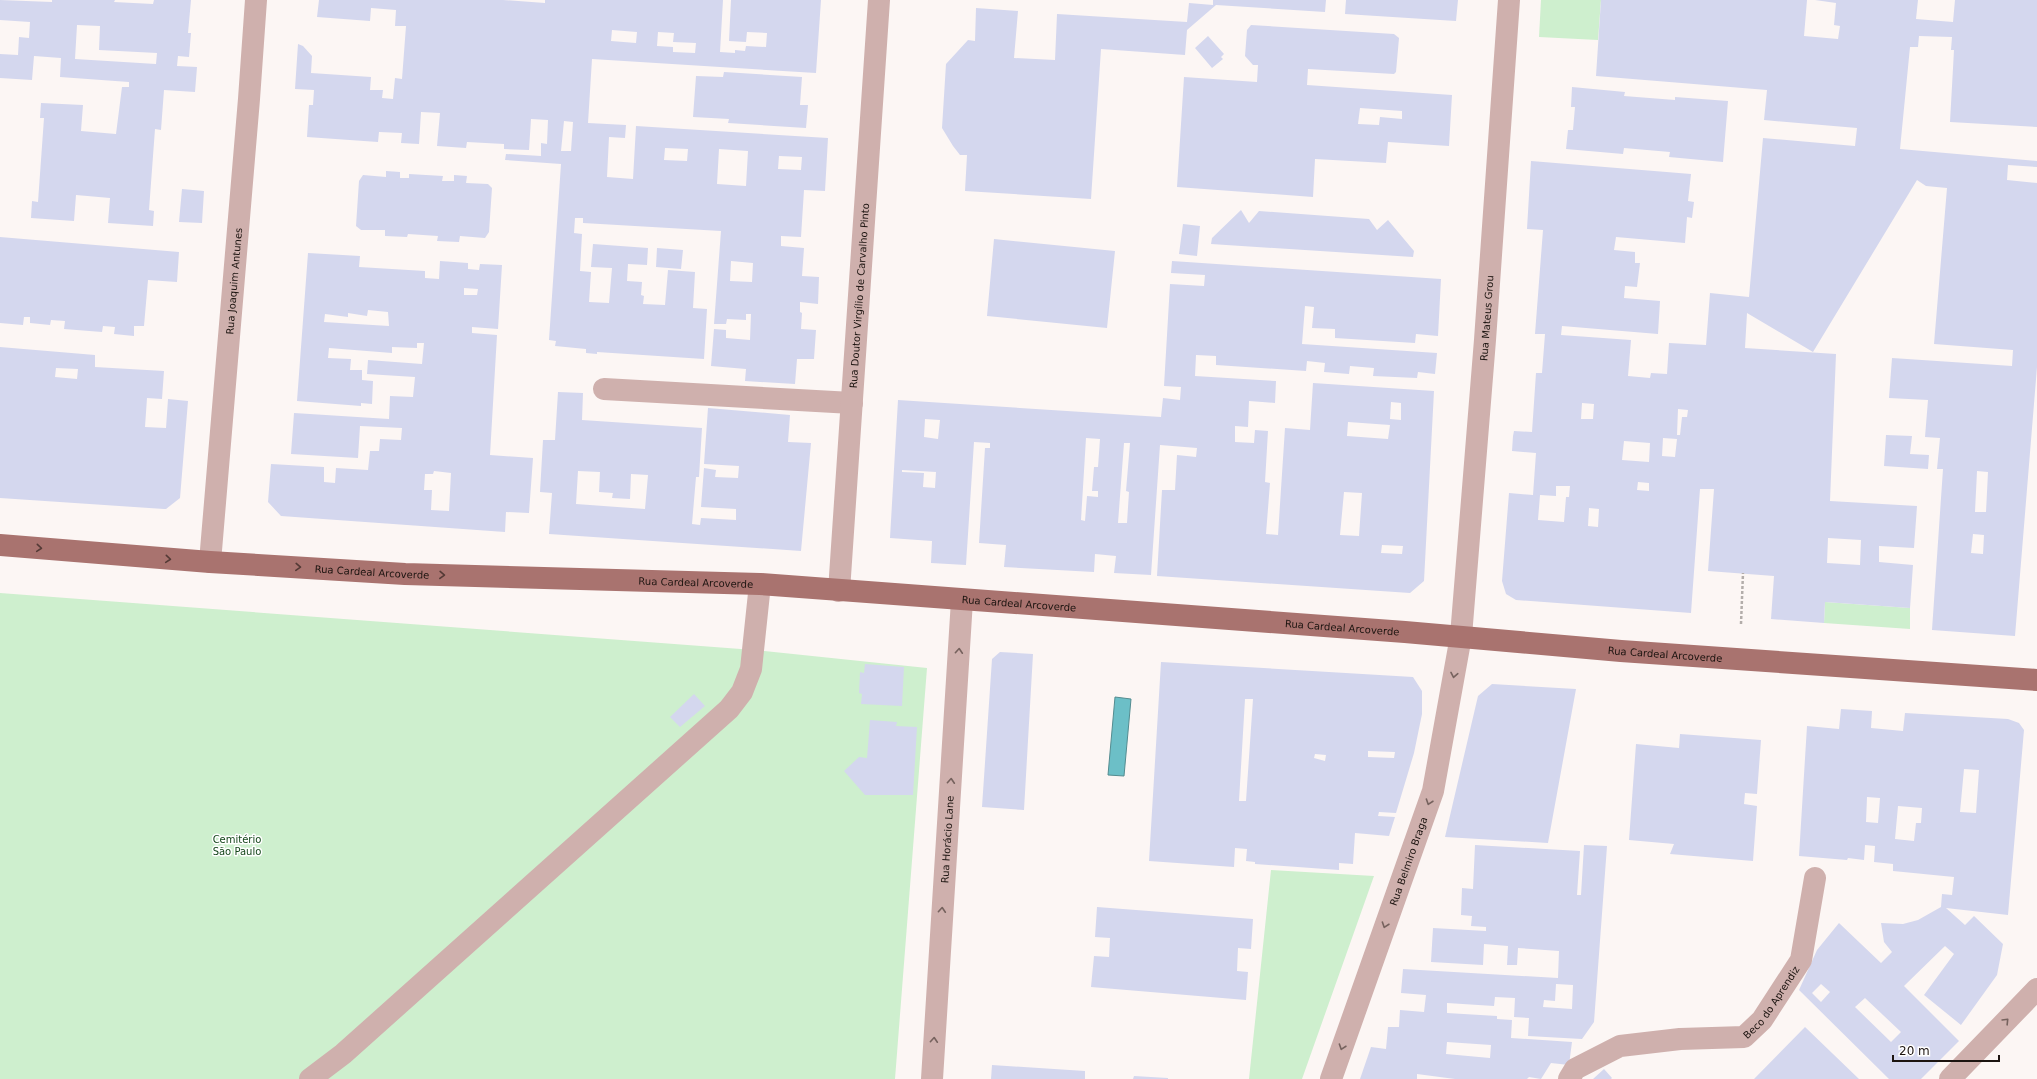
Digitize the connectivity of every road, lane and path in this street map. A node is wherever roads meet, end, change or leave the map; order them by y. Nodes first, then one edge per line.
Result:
1 (256, 0) edge
2 (878, 0) edge
3 (1509, 0) edge
4 (604, 389) dead end
5 (852, 403) junction
6 (0, 545) edge
7 (210, 562) junction
8 (1743, 573) dead end
9 (760, 584) junction
10 (839, 591) junction
11 (962, 600) junction
12 (1741, 624) dead end
13 (1461, 636) junction
14 (2037, 680) edge
15 (1815, 878) dead end
16 (2037, 989) edge
17 (310, 1079) edge
18 (932, 1079) edge
19 (1331, 1079) edge
20 (1569, 1079) edge
21 (1950, 1079) edge

1 - 7 street, Rua Joaquim Antunes
2 - 5 street, Rua Doutor Virgílio de Carvalho Pinto
3 - 13 street, Rua Mateus Grou
4 - 5 street
5 - 10 street, Rua Doutor Virgílio de Carvalho Pinto
6 -> 7 main road, Rua Cardeal Arcoverde
7 -> 9 main road, Rua Cardeal Arcoverde
8 - 12 path
9 - 10 main road, Rua Cardeal Arcoverde
9 - 17 street
10 - 11 main road, Rua Cardeal Arcoverde
11 - 13 main road, Rua Cardeal Arcoverde
18 -> 11 street, Rua Horácio Lane
13 - 14 main road, Rua Cardeal Arcoverde
13 -> 19 street, Rua Belmiro Braga
15 - 20 street, Beco do Aprendiz
21 -> 16 street

